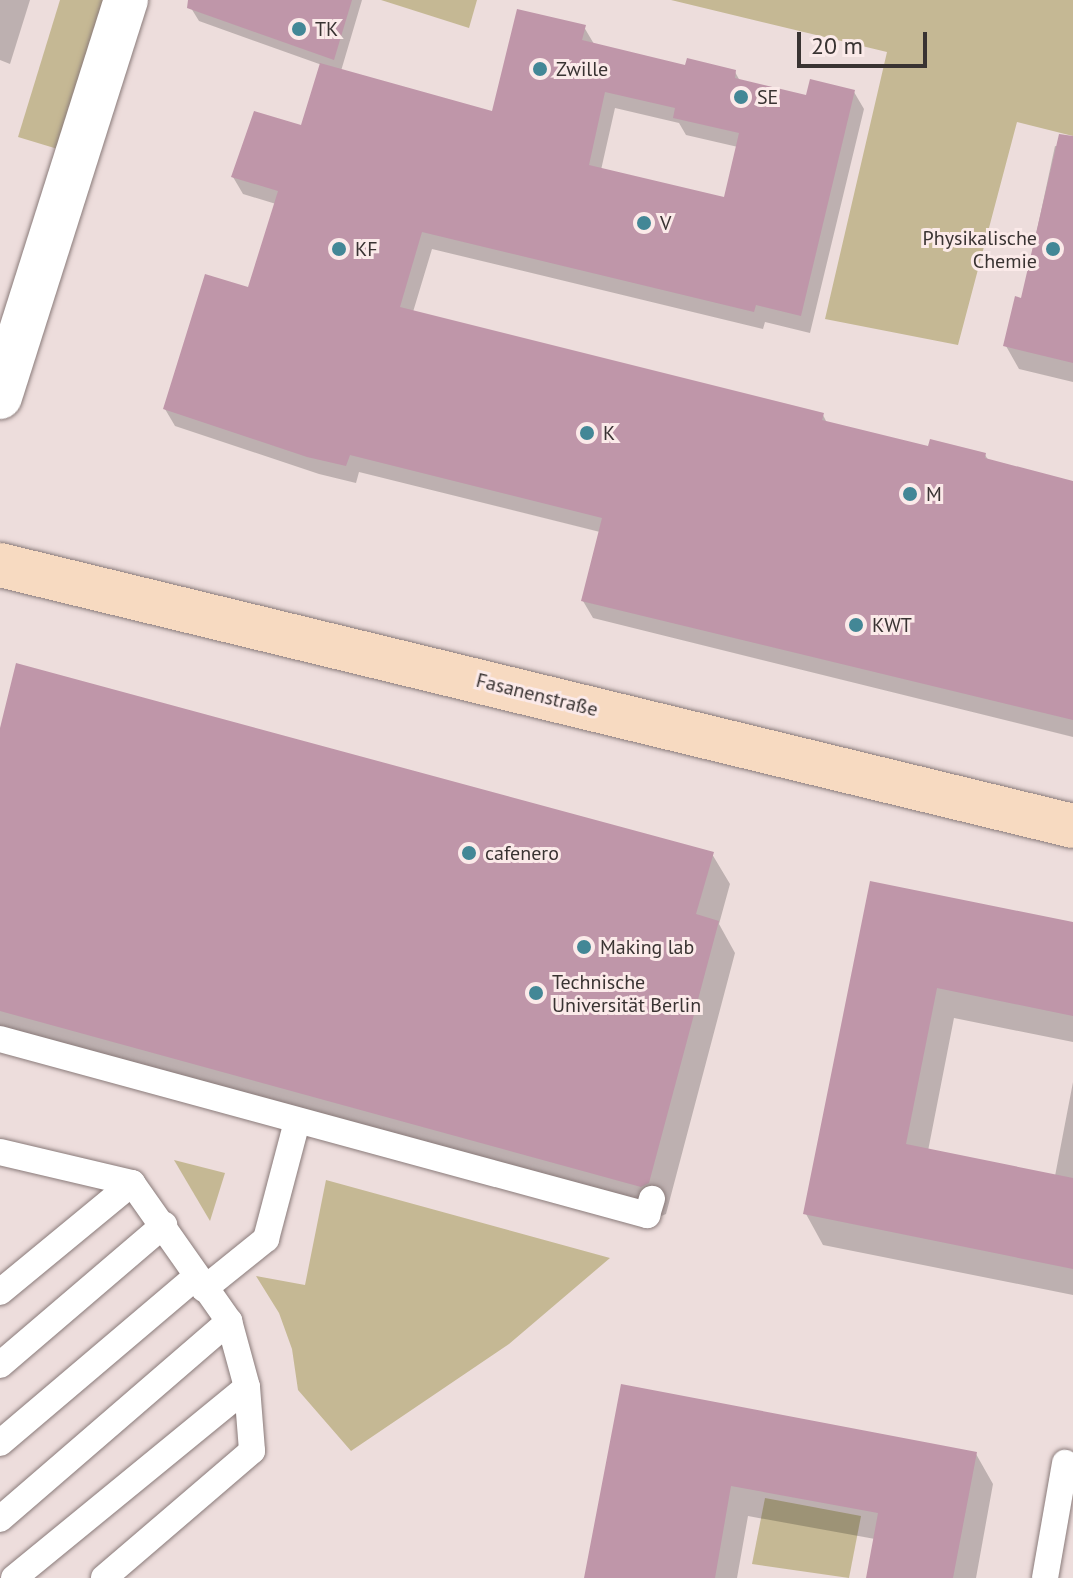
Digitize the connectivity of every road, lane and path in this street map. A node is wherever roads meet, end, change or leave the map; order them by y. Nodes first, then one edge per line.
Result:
1 (126, 0) edge
2 (0, 397) edge
3 (0, 565) edge
4 (1073, 826) edge
5 (0, 1039) edge
6 (297, 1122) junction
7 (0, 1152) edge
8 (132, 1183) junction
9 (652, 1199) dead end
10 (164, 1225) junction
11 (200, 1283) junction
12 (0, 1292) edge
13 (229, 1321) junction
14 (0, 1365) edge
15 (247, 1387) junction
16 (0, 1443) edge
17 (1065, 1463) dead end
18 (0, 1519) edge
19 (14, 1578) edge
20 (104, 1578) edge
21 (1045, 1578) edge

1 - 2 street
3 - 4 street, Fasanenstraße
5 - 6 lane
6 - 9 lane
6 - 11 lane
7 - 8 lane
8 - 10 lane
8 - 12 lane
10 - 11 lane
10 - 14 lane
11 - 13 lane
11 - 16 lane
13 - 15 lane
13 - 18 lane
15 - 19 lane
15 - 20 lane
17 - 21 lane

